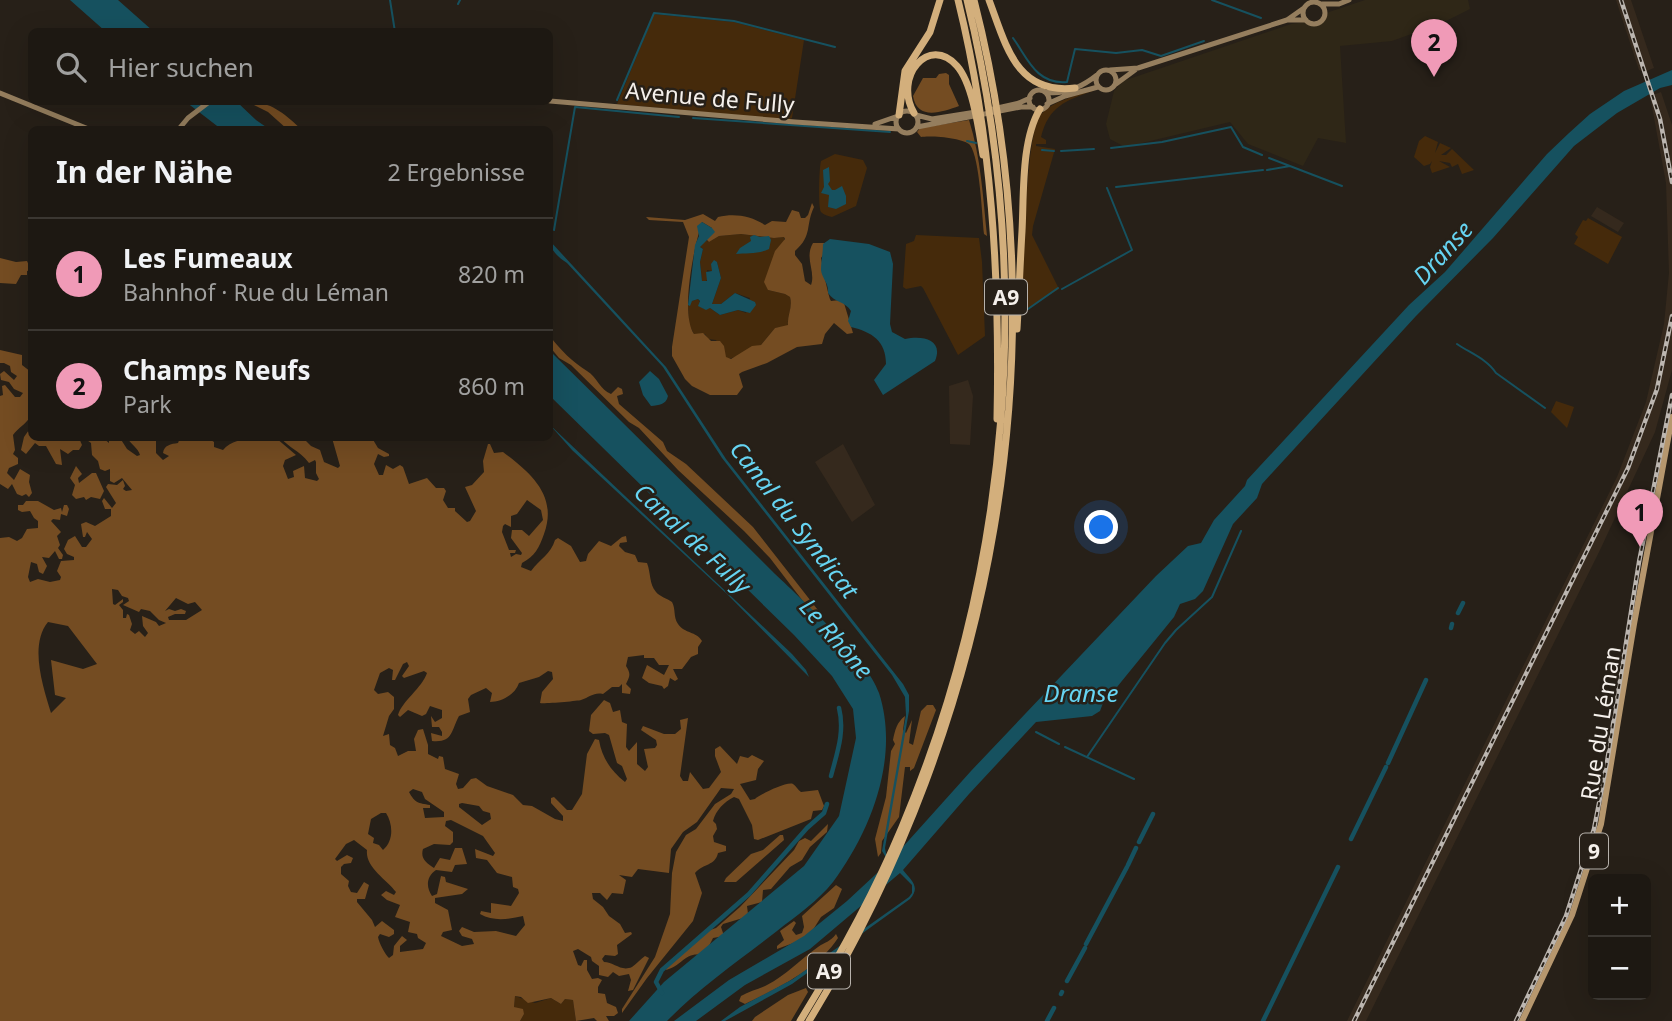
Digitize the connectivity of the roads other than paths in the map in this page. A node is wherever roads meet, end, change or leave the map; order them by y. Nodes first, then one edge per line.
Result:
1 (940, 0) edge
2 (958, 0) edge
3 (967, 0) edge
4 (974, 0) edge
5 (989, 0) edge
6 (1349, 0) edge
7 (1318, 2) edge
8 (1306, 4) edge
9 (1339, 4) junction
10 (1325, 15) junction
11 (1287, 20) junction
12 (1306, 20) junction
13 (1138, 68) junction
14 (1110, 70) junction
15 (1097, 75) junction
16 (1025, 77) junction
17 (1116, 84) junction
18 (1098, 87) junction
19 (1075, 88) junction
20 (1042, 91) junction
21 (0, 93) edge
22 (1030, 98) junction
23 (553, 101) edge
24 (28, 104) edge
25 (1048, 104) junction
26 (30, 105) edge
27 (206, 105) edge
28 (1013, 107) junction
29 (1037, 108) junction
30 (915, 114) junction
31 (899, 115) junction
32 (966, 116) junction
33 (868, 125) junction
34 (81, 126) edge
35 (181, 126) edge
36 (917, 127) junction
37 (899, 129) junction
38 (995, 224) junction
39 (1672, 417) edge
40 (1007, 430) junction
41 (1672, 435) edge
42 (996, 476) junction
43 (1657, 501) junction
44 (860, 923) junction
45 (800, 1021) edge
46 (809, 1021) edge
47 (1522, 1021) edge

1 - 31 highway
2 - 38 highway
3 - 42 highway, A9
4 - 40 highway, A9
5 - 16 highway
6 - 9 main road
7 - 8 main road
7 - 9 main road
7 - 10 main road
8 - 11 main road
8 - 12 main road
9 - 10 main road
10 - 12 main road
11 - 12 main road
11 - 13 main road
13 - 14 main road
13 - 17 main road
14 - 15 main road
14 - 17 main road
15 - 18 main road
15 - 19 main road
16 - 19 highway
16 - 20 highway
17 - 18 main road
18 - 25 main road
19 - 20 main road
20 - 22 main road
20 - 25 main road
21 - 24 main road
22 - 28 main road
22 - 29 main road
23 - 33 main road, Avenue de Fully
25 - 29 main road
26 - 34 main road
27 - 35 main road
28 - 29 main road
28 - 32 main road
29 - 40 highway
30 - 31 main road
30 - 32 main road
30 - 36 main road
30 - 38 highway
31 - 33 main road, Avenue de Fully
31 - 37 main road
32 - 36 main road
33 - 37 main road, Avenue de Fully
36 - 37 main road
38 - 42 highway
39 - 43 main road, Rue du Léman / 9
40 - 44 highway, A9
41 - 43 main road, Rue du Léman / 9
42 - 44 highway, A9
43 - 47 main road, Rue du Léman / 9
44 - 45 highway, A9
44 - 46 highway, A9

